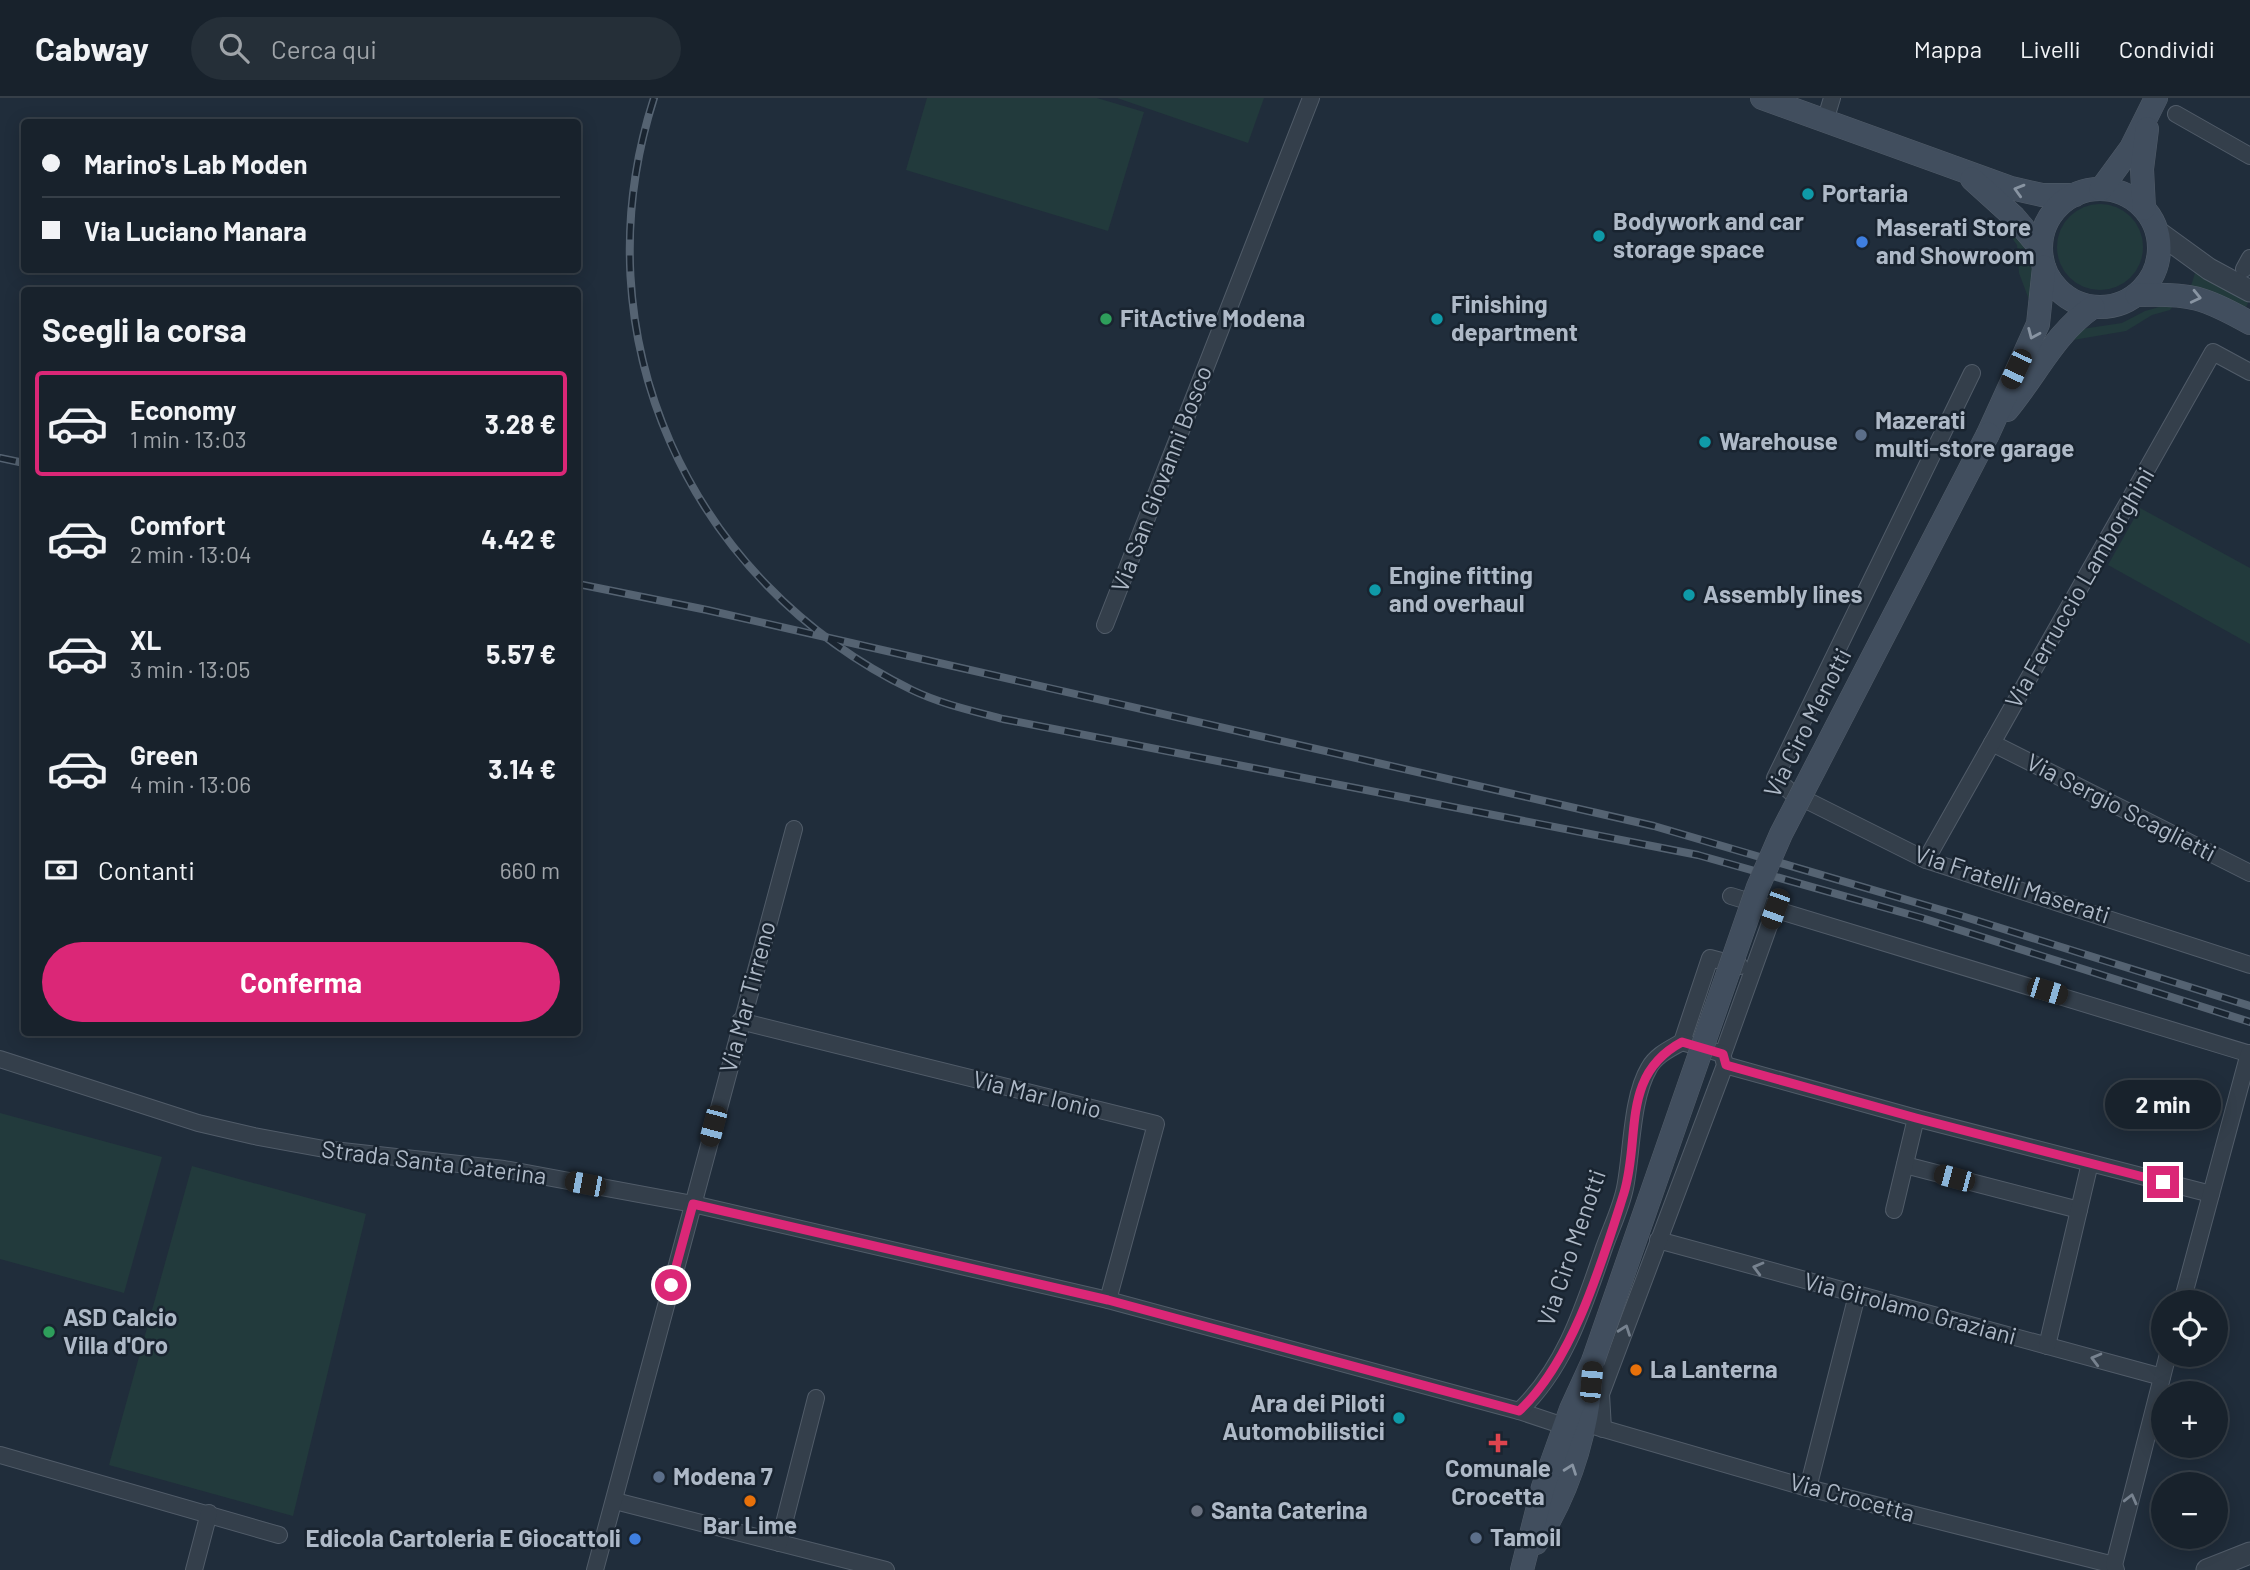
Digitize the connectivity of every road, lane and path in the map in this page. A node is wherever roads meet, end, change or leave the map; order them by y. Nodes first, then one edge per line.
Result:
1 (1311, 98) edge
2 (1762, 98) edge
3 (1832, 98) edge
4 (2154, 103) edge
5 (2176, 114) dead end
6 (1825, 121) junction
7 (2250, 156) edge
8 (1965, 172) junction
9 (2101, 189) junction
10 (2075, 195) junction
11 (2144, 208) junction
12 (2158, 232) junction
13 (2043, 258) junction
14 (2250, 291) edge
15 (2137, 295) junction
16 (2093, 307) junction
17 (2250, 323) edge
18 (2250, 372) edge
19 (1972, 373) dead end
20 (1987, 434) junction
21 (1105, 625) dead end
22 (1992, 743) junction
23 (794, 830) dead end
24 (1926, 860) junction
25 (2250, 873) edge
26 (1731, 896) dead end
27 (1775, 909) junction
28 (2250, 965) edge
29 (1753, 970) junction
30 (740, 1021) junction
31 (1682, 1042) junction
32 (2249, 1054) edge
33 (0, 1059) edge
34 (1724, 1060) junction
35 (1916, 1118) junction
36 (2090, 1163) junction
37 (1905, 1165) junction
38 (2211, 1194) junction
39 (693, 1204) junction
40 (1894, 1210) dead end
41 (2079, 1210) junction
42 (1658, 1240) junction
43 (2185, 1290) edge
44 (1857, 1295) junction
45 (1108, 1300) junction
46 (2047, 1346) junction
47 (1593, 1361) junction
48 (2165, 1367) edge
49 (2162, 1377) junction
50 (816, 1398) dead end
51 (1519, 1411) junction
52 (1564, 1426) junction
53 (1595, 1427) junction
54 (0, 1455) edge
55 (1808, 1488) junction
56 (615, 1501) junction
57 (209, 1513) junction
58 (279, 1535) dead end
59 (779, 1543) junction
60 (2250, 1553) edge
61 (1525, 1562) edge
62 (2115, 1567) edge
63 (194, 1570) edge
64 (595, 1570) edge
65 (886, 1570) edge
66 (2207, 1570) edge

1 - 21 street, Via San Giovanni Bosco
2 - 6 main road
3 - 6 street
4 - 9 main road
4 - 11 main road
5 - 7 street
6 - 8 main road
10 -> 8 main road
8 - 13 main road
9 - 10 main road
9 - 11 main road
10 - 13 main road
11 - 12 main road
12 - 14 street
12 - 15 main road
13 - 16 main road
13 -> 20 main road, Via Ciro Menotti
15 - 16 main road
15 -> 17 main road
16 - 20 main road, Via Ciro Menotti
18 - 22 street, Via Ferruccio Lamborghini
19 - 24 street, Via Fratelli Maserati
20 - 47 main road, Via Ciro Menotti, bridge
22 - 24 street, Via Ferruccio Lamborghini
22 - 25 street, Via Sergio Scaglietti
23 - 30 street, Via Mar Tirreno
24 - 28 street, Via Fratelli Maserati
26 - 27 street
27 - 29 street, Via Ciro Menotti
27 - 32 street
29 - 31 street
29 - 34 street, Via Ciro Menotti
30 - 39 street, Via Mar Tirreno
30 - 45 street, Via Mar Ionio
31 - 34 street
31 - 51 street, Via Ciro Menotti
32 - 38 street
33 - 39 street, Strada Santa Caterina
34 - 35 street
34 - 42 street, Via Ciro Menotti
35 - 36 street
35 - 37 street
36 - 38 street
36 - 41 street
37 - 40 street
37 - 41 street
38 - 43 street
39 - 45 street, Strada Santa Caterina
39 - 56 street, Via Mar Tirreno
41 - 46 street
44 -> 42 street, Via Girolamo Graziani
53 -> 42 street, Via Ciro Menotti
44 - 46 street, Via Girolamo Graziani
44 - 55 street
45 - 51 street, Strada Santa Caterina
49 -> 46 street, Via Girolamo Graziani
47 - 52 main road, Via Ciro Menotti
47 - 53 main road, Via Ciro Menotti
48 - 49 street
62 -> 49 street
50 - 59 street
51 - 52 street, Strada Santa Caterina
52 - 61 main road, Via Ciro Menotti
53 - 55 street, Via Crocetta
61 -> 53 main road, Via Ciro Menotti
54 - 57 street
55 - 62 street, Via Crocetta
56 - 59 street
56 - 64 street, Via Mar Tirreno
57 - 58 street
57 - 63 street
59 - 65 street
60 - 66 street

